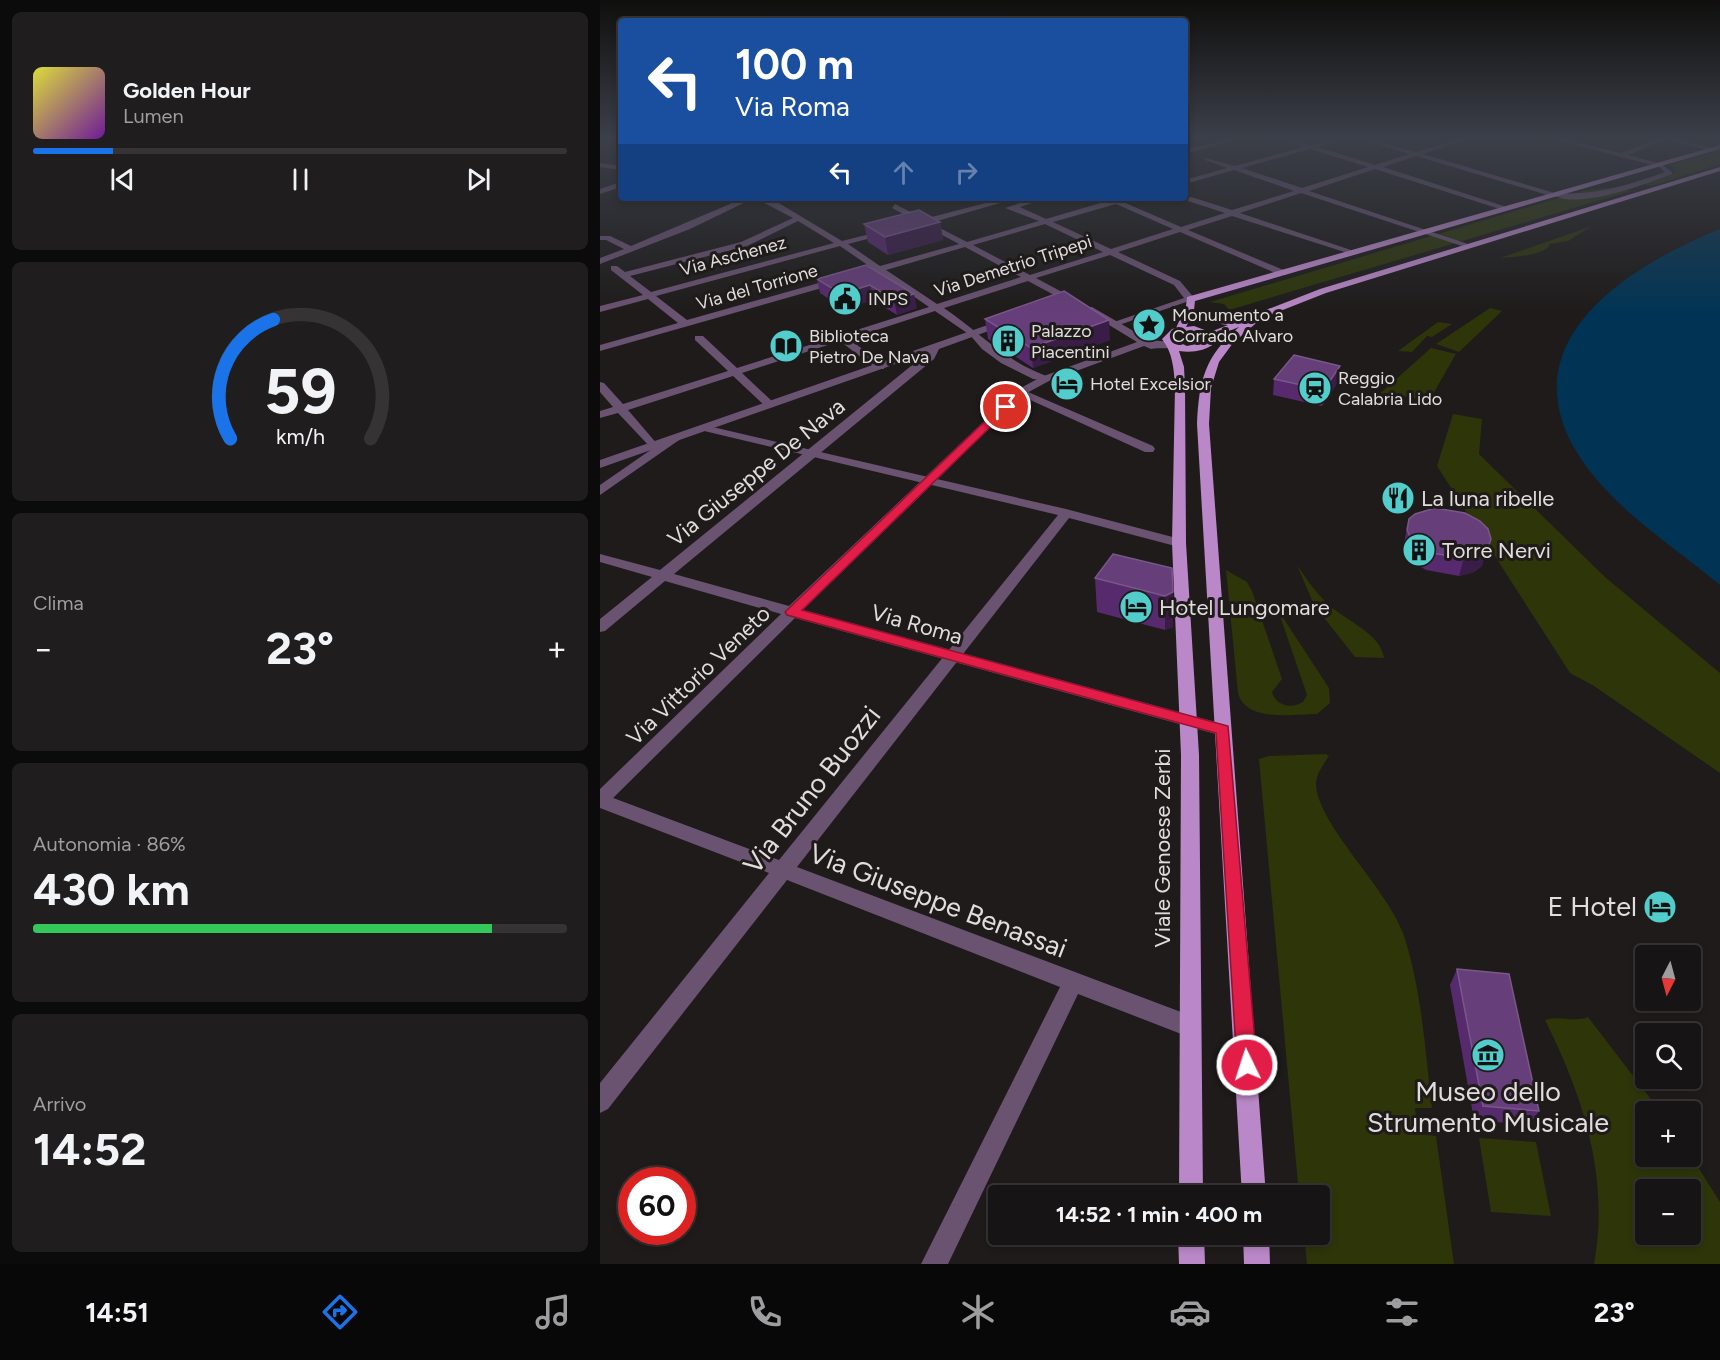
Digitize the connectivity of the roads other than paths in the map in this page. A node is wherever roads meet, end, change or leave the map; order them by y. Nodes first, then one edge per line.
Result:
1 (1287, 196) edge
2 (1318, 196) edge
3 (1468, 196) edge
4 (1553, 196) edge
5 (1570, 196) edge
6 (1589, 196) edge
7 (1629, 196) edge
8 (1188, 198) edge
9 (743, 201) edge
10 (770, 201) edge
11 (1120, 201) edge
12 (1006, 202) edge
13 (1116, 202) junction
14 (895, 206) dead end
15 (1506, 208) junction
16 (1232, 213) junction
17 (798, 218) junction
18 (1046, 222) junction
19 (929, 225) junction
20 (902, 227) edge
21 (892, 230) edge
22 (1181, 230) junction
23 (1424, 232) junction
24 (600, 238) edge
25 (842, 244) junction
26 (966, 245) junction
27 (1465, 246) junction
28 (631, 249) junction
29 (1109, 252) junction
30 (1351, 253) junction
31 (602, 261) edge
32 (614, 268) dead end
33 (881, 269) junction
34 (1283, 273) junction
35 (625, 275) junction
36 (1029, 278) junction
37 (651, 296) junction
38 (1190, 299) junction
39 (1072, 301) junction
40 (1057, 306) edge
41 (937, 307) junction
42 (600, 309) edge
43 (1189, 311) junction
44 (1013, 320) edge
45 (1251, 320) junction
46 (1116, 323) junction
47 (686, 324) junction
48 (974, 333) junction
49 (1210, 335) junction
50 (699, 338) dead end
51 (842, 338) junction
52 (1143, 340) junction
53 (1174, 341) junction
54 (600, 348) edge
55 (934, 348) junction
56 (1202, 348) junction
57 (1216, 356) junction
58 (879, 367) junction
59 (735, 372) junction
60 (1045, 379) junction
61 (600, 385) edge
62 (1021, 392) junction
63 (770, 405) junction
64 (620, 409) junction
65 (600, 415) edge
66 (704, 428) junction
67 (676, 438) junction
68 (653, 446) junction
69 (1149, 449) dead end
70 (812, 453) junction
71 (600, 464) edge
72 (927, 480) junction
73 (600, 491) edge
74 (1066, 513) junction
75 (1179, 543) junction
76 (600, 558) edge
77 (662, 576) junction
78 (792, 612) junction
79 (600, 627) edge
80 (951, 657) junction
81 (1188, 721) junction
82 (1223, 726) junction
83 (600, 800) edge
84 (783, 870) junction
85 (1073, 982) junction
86 (1189, 1026) junction
87 (600, 1101) edge
88 (1191, 1185) edge
89 (1253, 1185) edge
90 (1191, 1245) edge
91 (1256, 1245) edge
92 (934, 1264) edge
93 (1192, 1264) edge
94 (1257, 1264) edge

1 - 16 street, Via Demetrio Tripepi
2 - 23 street
3 - 15 street
4 - 15 main road
5 - 6 street
7 - 27 main road
8 - 16 street
9 - 28 street
10 - 17 street
11 - 13 street, Via del Torrione
12 - 18 street
12 - 19 street
12 - 19 street
13 - 18 street, Via del Torrione
13 - 22 street
14 - 19 street
15 - 23 main road
16 - 22 street, Via Demetrio Tripepi
16 - 30 street
17 - 25 street
17 - 35 street
18 - 26 street, Via del Torrione
18 - 29 street
19 - 20 street
19 - 26 street
21 - 25 street, Via Aschenez
22 - 29 street, Via Demetrio Tripepi
22 - 34 street
23 - 27 street
23 - 30 main road
24 - 28 street
25 - 33 street
25 - 37 street, Via Aschenez
26 - 33 street, Via del Torrione
26 - 36 street
27 - 45 main road
28 - 31 street
29 - 36 street, Via Demetrio Tripepi
29 - 38 street
30 - 34 main road
32 - 35 street
33 - 41 street
33 - 47 street, Via del Torrione
34 - 38 main road
35 - 37 street
36 - 39 street
36 - 41 street, Via Demetrio Tripepi
37 - 42 street, Via Aschenez
37 - 47 street
38 - 43 main road
38 - 46 street
39 - 40 street
39 - 46 street
41 - 48 street
41 - 51 street, Via Demetrio Tripepi
43 - 45 main road
43 - 53 main road
44 - 48 street
45 - 49 main road
45 - 57 main road
46 - 52 street
47 - 54 street, Via del Torrione
48 - 55 street
48 - 60 street
49 - 53 main road
49 - 56 main road
50 - 59 street
51 - 58 street
51 - 59 street, Via Demetrio Tripepi
52 - 53 street
52 - 53 street, Via Vittorio Veneto
52 - 60 street, Via Vittorio Veneto
53 - 56 main road
53 - 75 main road, Viale Genoese Zerbi
55 - 58 street
55 - 70 street, Via Giuseppe De Nava
56 - 57 main road
57 - 82 main road
58 - 63 street
59 - 63 street
59 - 64 street, Via Demetrio Tripepi
60 - 62 street, Via Vittorio Veneto
61 - 64 street
62 - 69 street
62 - 72 street, Via Vittorio Veneto
63 - 66 street
64 - 65 street, Via Demetrio Tripepi
64 - 68 street
66 - 67 street
66 - 70 street
67 - 68 street
67 - 73 street
68 - 71 street
70 - 72 street
70 - 77 street, Via Giuseppe De Nava
72 - 74 street
72 - 78 street, Via Vittorio Veneto
74 - 75 street
74 - 80 street, Via Bruno Buozzi
75 - 81 main road, Viale Genoese Zerbi
76 - 77 street, Via Roma
77 - 78 street, Via Roma
77 - 79 street, Via Giuseppe De Nava
78 - 80 street, Via Roma
78 - 83 street, Via Vittorio Veneto
80 - 81 street, Via Roma
80 - 84 street, Via Bruno Buozzi
81 - 82 street, Via Roma
81 - 86 main road, Viale Genoese Zerbi
82 - 89 main road
83 - 84 street, Via Giuseppe Benassai
84 - 85 street, Via Giuseppe Benassai
84 - 87 street, Via Bruno Buozzi
85 - 86 street, Via Giuseppe Benassai
85 - 92 street
86 - 88 main road, Viale Genoese Zerbi
90 - 93 main road
91 - 94 main road

